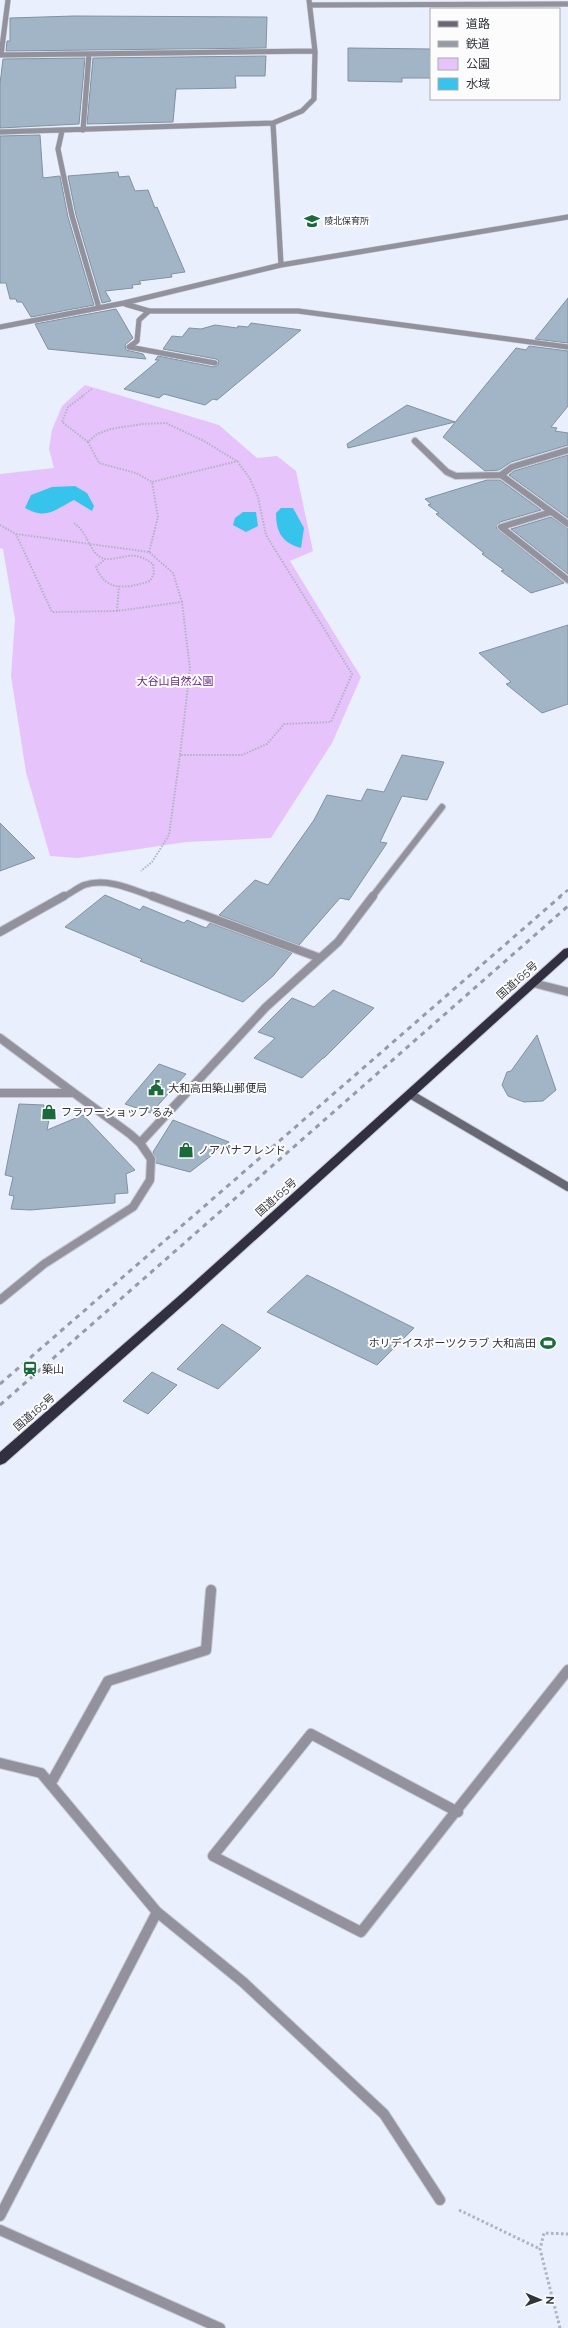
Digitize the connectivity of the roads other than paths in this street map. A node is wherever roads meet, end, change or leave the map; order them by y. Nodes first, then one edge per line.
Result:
1 (8, 0) edge
2 (310, 3) edge
3 (568, 4) edge
4 (314, 51) junction
5 (89, 54) junction
6 (0, 55) edge
7 (273, 123) junction
8 (83, 130) junction
9 (62, 131) junction
10 (0, 132) edge
11 (568, 217) edge
12 (281, 265) junction
13 (124, 304) junction
14 (99, 308) junction
15 (149, 311) junction
16 (0, 327) edge
17 (568, 347) edge
18 (215, 363) dead end
19 (415, 441) dead end
20 (568, 450) edge
21 (501, 475) junction
22 (551, 512) junction
23 (568, 524) edge
24 (568, 580) edge
25 (442, 807) dead end
26 (0, 932) edge
27 (568, 951) edge
28 (320, 958) junction
29 (532, 983) junction
30 (568, 992) edge
31 (0, 1038) edge
32 (0, 1093) edge
33 (74, 1093) junction
34 (410, 1094) junction
35 (140, 1143) junction
36 (568, 1187) edge
37 (0, 1300) edge
38 (0, 1460) edge
39 (211, 1590) dead end
40 (568, 1670) edge
41 (0, 1763) edge
42 (50, 1783) junction
43 (458, 1812) junction
44 (157, 1912) junction
45 (440, 2200) road end
46 (0, 2216) edge
47 (0, 2230) edge
48 (220, 2328) edge

1 - 6 street
2 - 3 street
2 - 4 street
4 - 5 street
4 - 7 street
5 - 6 street
5 - 8 street
7 - 8 street
7 - 12 street
8 - 9 street
9 - 10 street
9 - 14 street
11 - 12 street
12 - 13 street
13 - 14 street
13 - 15 street
14 - 16 street
15 - 17 street
15 - 18 street
19 - 21 street
20 - 21 street
21 - 22 street
22 - 23 street
22 - 24 street
25 - 28 street
26 - 28 street
27 - 29 highway, 国道165号
28 - 35 street
29 - 30 street
29 - 34 highway, 国道165号
31 - 33 street
32 - 33 street
33 - 35 street
34 - 36 street
34 - 38 highway, 国道165号
35 - 37 street
39 - 42 street
40 - 43 street
41 - 42 street
42 - 44 street
43 - 43 street
44 - 45 street
44 - 46 street
47 - 48 street

